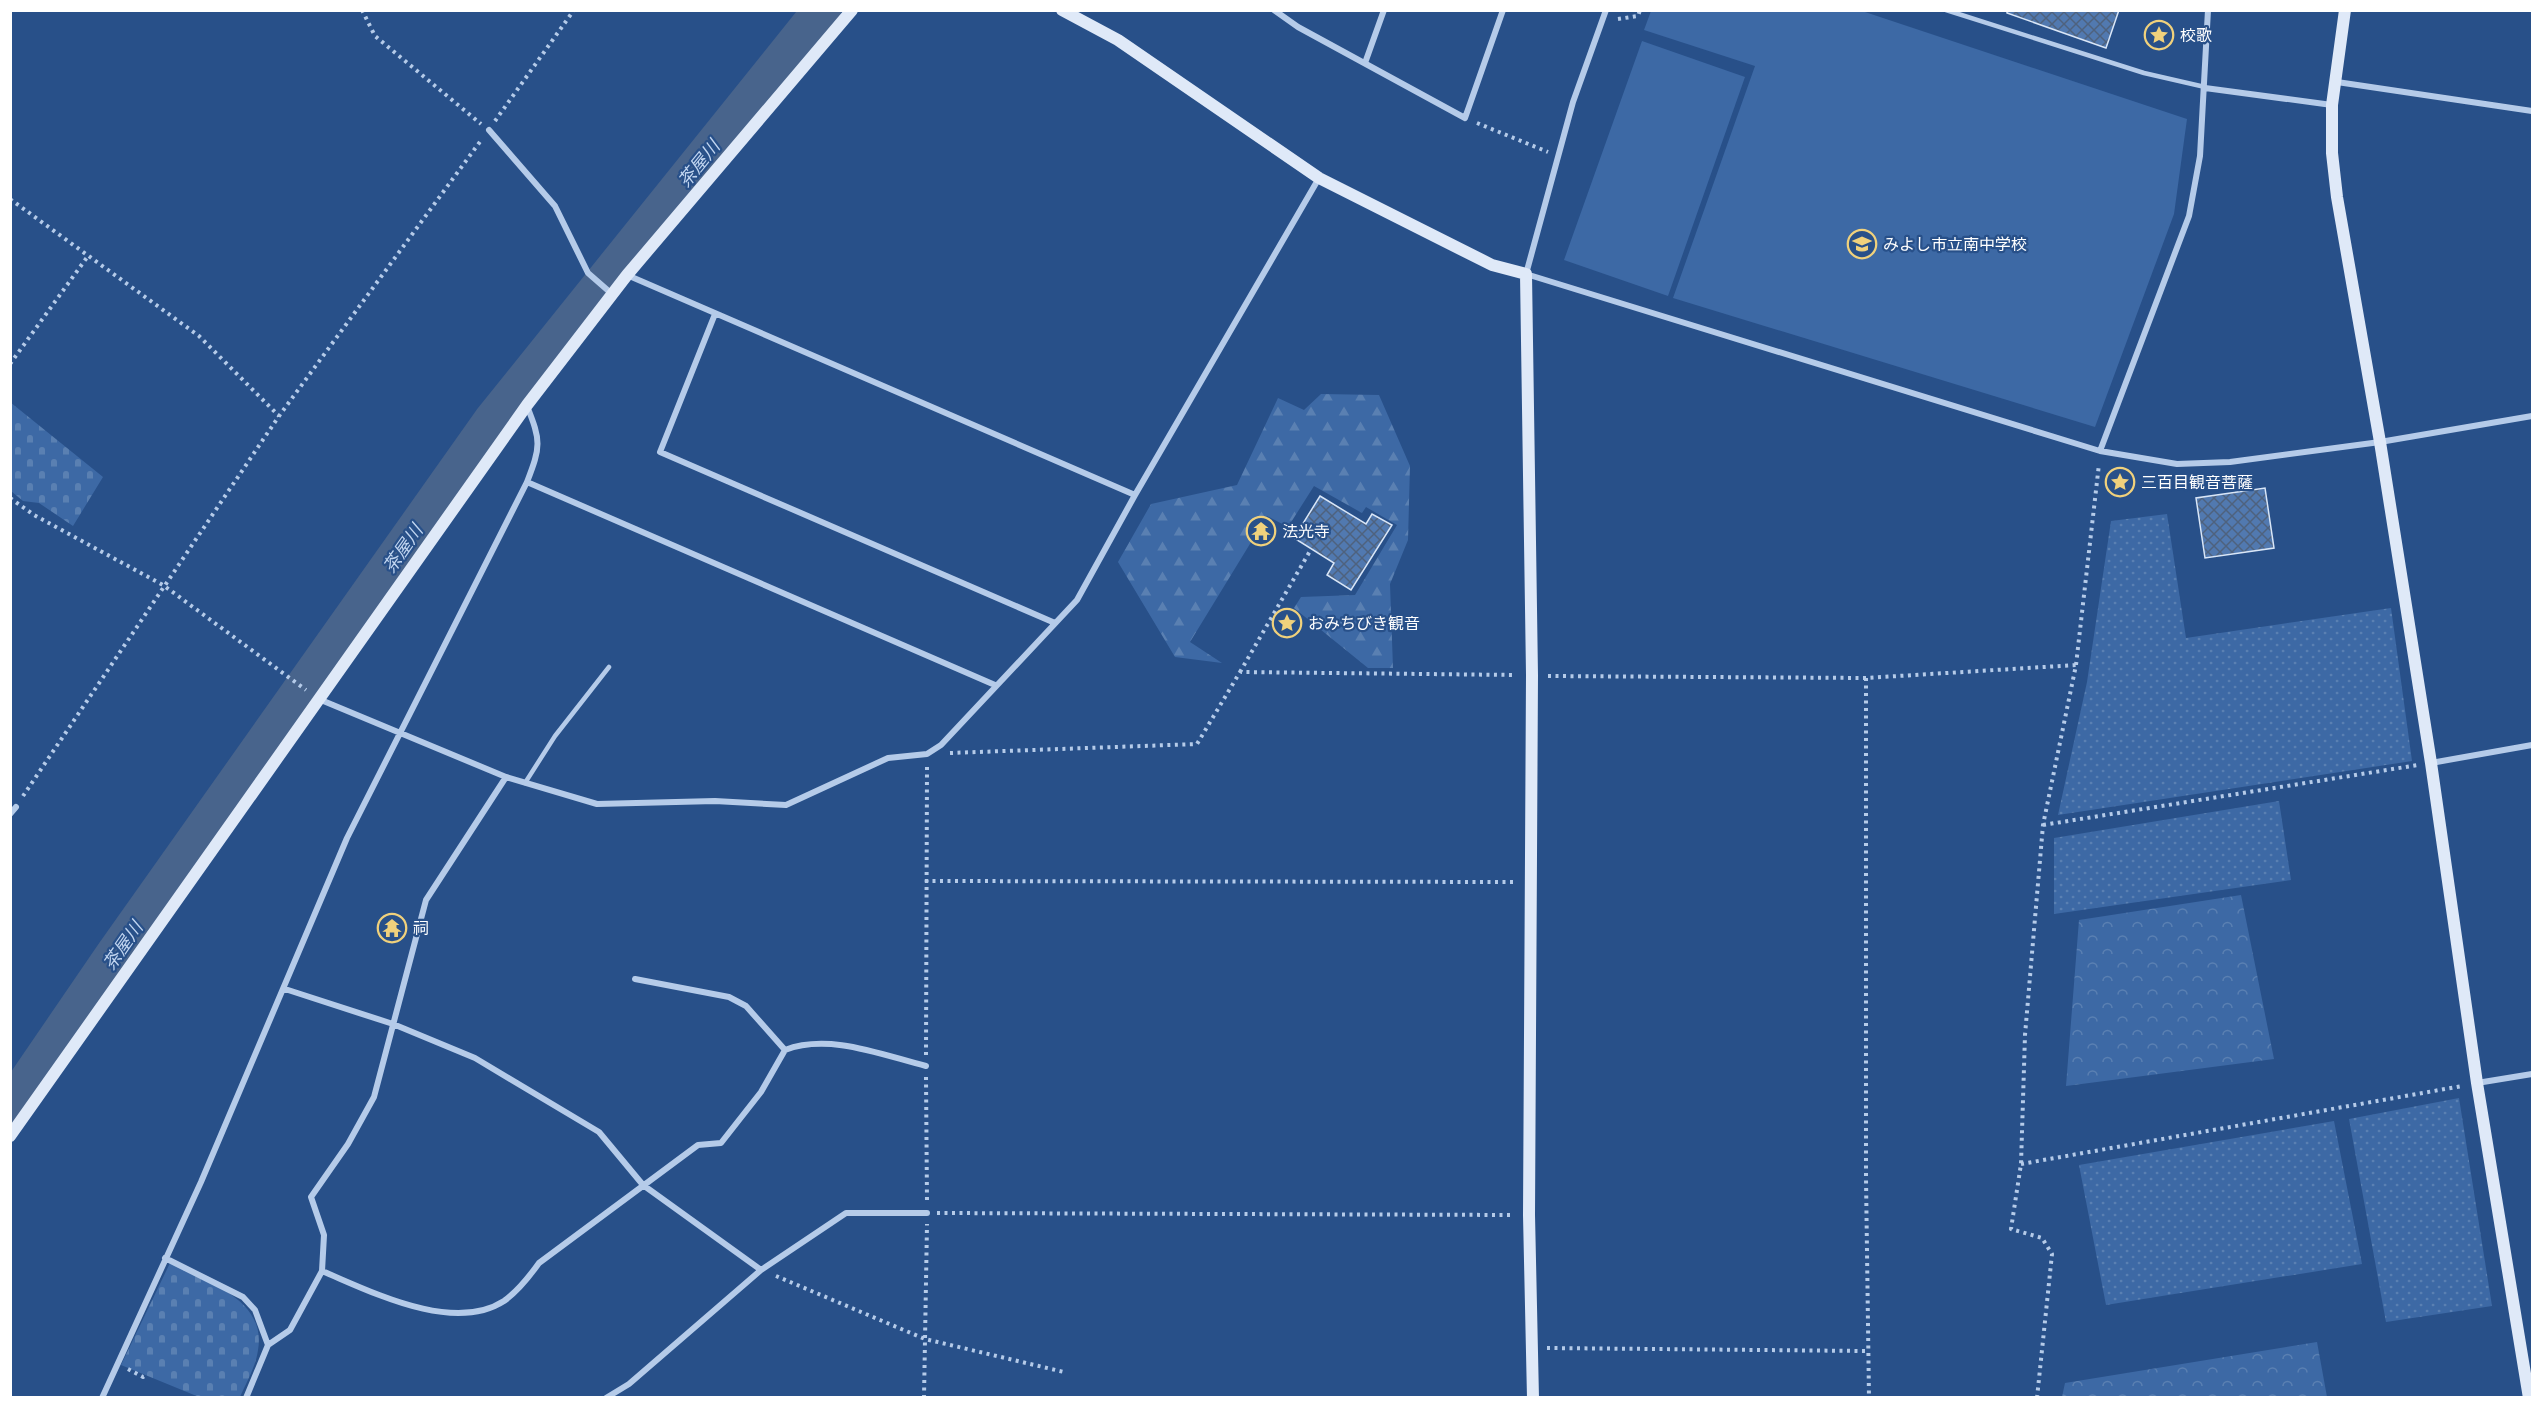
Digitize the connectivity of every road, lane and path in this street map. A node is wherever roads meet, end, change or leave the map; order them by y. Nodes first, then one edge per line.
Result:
1 (363, 10) edge
2 (574, 10) edge
3 (852, 10) edge
4 (1274, 10) edge
5 (1384, 10) edge
6 (1503, 10) edge
7 (1606, 10) edge
8 (1640, 10) edge
9 (1946, 10) edge
10 (2208, 10) edge
11 (2344, 10) edge
12 (1064, 11) edge
13 (1618, 19) dead end
14 (1365, 63) junction
15 (2337, 82) junction
16 (2205, 88) junction
17 (2332, 105) junction
18 (2532, 111) edge
19 (1465, 118) junction
20 (489, 130) junction
21 (1557, 155) junction
22 (1319, 178) junction
23 (10, 199) edge
24 (88, 256) junction
25 (1526, 274) junction
26 (627, 275) junction
27 (609, 291) junction
28 (716, 314) junction
29 (10, 364) edge
30 (527, 405) junction
31 (279, 416) junction
32 (2532, 416) edge
33 (2380, 442) junction
34 (2100, 451) junction
35 (527, 482) junction
36 (1135, 495) junction
37 (10, 498) edge
38 (1310, 551) dead end
39 (163, 585) junction
40 (1055, 623) junction
41 (2076, 665) junction
42 (609, 667) dead end
43 (1240, 672) junction
44 (1532, 675) junction
45 (1866, 678) junction
46 (995, 685) junction
47 (309, 692) dead end
48 (321, 700) junction
49 (399, 734) junction
50 (2532, 745) edge
51 (927, 754) junction
52 (2431, 763) junction
53 (506, 777) junction
54 (525, 783) junction
55 (16, 807) joint
56 (10, 814) edge
57 (2043, 825) junction
58 (925, 881) junction
59 (1530, 882) junction
60 (635, 979) dead end
61 (285, 989) junction
62 (393, 1024) junction
63 (785, 1050) junction
64 (926, 1066) junction
65 (2532, 1074) edge
66 (2477, 1083) junction
67 (10, 1136) edge
68 (2021, 1164) junction
69 (643, 1185) junction
70 (927, 1213) junction
71 (1529, 1215) junction
72 (165, 1258) junction
73 (761, 1270) junction
74 (322, 1271) junction
75 (925, 1339) junction
76 (268, 1345) junction
77 (1533, 1348) junction
78 (1867, 1351) junction
79 (118, 1362) junction
80 (1064, 1372) dead end
81 (146, 1375) dead end
82 (102, 1398) edge
83 (246, 1398) edge
84 (606, 1398) edge
85 (924, 1398) edge
86 (1533, 1398) edge
87 (1869, 1398) edge
88 (2037, 1398) edge
89 (2529, 1398) edge

1 - 20 path
2 - 20 path
3 - 26 street
4 - 14 street
5 - 14 street
6 - 19 street
7 - 21 street
8 - 13 path
9 - 16 lane
10 - 16 street
11 - 15 street
12 - 22 street
14 - 19 street
15 - 17 street
15 - 18 street
16 - 17 street
16 - 34 street
17 - 33 street
19 - 21 path
20 - 27 street
20 - 31 path
21 - 25 street
22 - 25 street
22 - 36 street
23 - 24 path
24 - 29 path
24 - 31 path
25 - 34 street
25 - 44 street
26 - 27 street
26 - 28 street
27 - 30 street
28 - 36 street
28 - 40 street
30 - 35 street
30 - 48 street
31 - 39 path
32 - 33 street
33 - 34 street
33 - 52 street
34 - 41 path
35 - 46 street
35 - 49 street
36 - 40 street
37 - 39 path
38 - 43 path
39 - 47 path
39 - 55 path
40 - 46 street
41 - 45 path
41 - 57 path
42 - 54 lane
43 - 44 path
43 - 51 path
44 - 45 path
44 - 59 street
45 - 78 path
46 - 51 street
48 - 49 street
48 - 67 street
49 - 53 street
49 - 61 street
50 - 52 street
51 - 54 street
51 - 58 path
52 - 57 path
52 - 66 street
53 - 54 street
53 - 62 street
55 - 56 street
57 - 68 path
58 - 59 path
58 - 64 path
59 - 71 street
60 - 63 street
61 - 62 street
61 - 72 street
62 - 69 street
62 - 74 street
63 - 64 street
63 - 69 street
64 - 70 path
65 - 66 street
66 - 68 path
66 - 89 street
68 - 88 path
69 - 73 street
69 - 74 street
70 - 71 path
70 - 73 street
70 - 75 path
71 - 77 street
72 - 76 street
72 - 79 street
73 - 75 path
73 - 84 street
74 - 76 street
75 - 80 path
75 - 85 path
76 - 83 street
77 - 78 path
77 - 86 street
78 - 87 path
79 - 81 path
79 - 82 street

